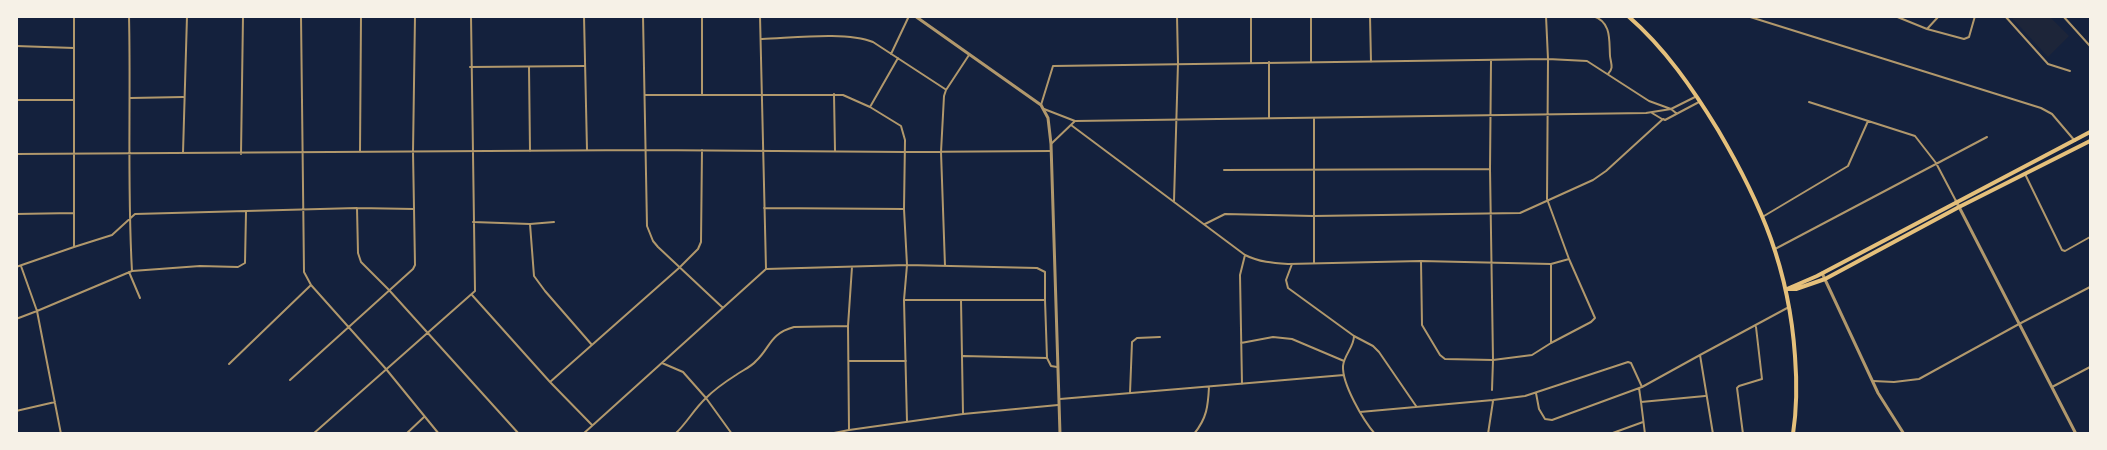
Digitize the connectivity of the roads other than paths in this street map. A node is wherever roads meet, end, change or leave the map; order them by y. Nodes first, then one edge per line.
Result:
1 (74, 16) edge
2 (129, 16) edge
3 (187, 16) edge
4 (243, 16) edge
5 (302, 16) edge
6 (361, 16) edge
7 (415, 16) edge
8 (471, 16) edge
9 (584, 16) edge
10 (643, 16) edge
11 (702, 16) edge
12 (760, 16) edge
13 (909, 16) edge
14 (915, 16) edge
15 (1177, 16) edge
16 (1251, 16) edge
17 (1311, 16) edge
18 (1370, 16) edge
19 (1546, 16) edge
20 (1593, 16) edge
21 (1628, 16) edge
22 (1748, 16) edge
23 (1895, 16) edge
24 (1939, 16) edge
25 (1975, 16) edge
26 (2005, 16) edge
27 (2063, 16) edge
28 (1927, 29) junction
29 (762, 39) junction
30 (16, 46) edge
31 (2091, 46) edge
32 (74, 48) junction
33 (891, 54) junction
34 (969, 55) junction
35 (898, 58) junction
36 (1548, 58) junction
37 (1491, 61) junction
38 (1251, 62) junction
39 (1269, 62) junction
40 (1311, 62) junction
41 (1371, 62) junction
42 (1178, 63) junction
43 (529, 66) junction
44 (585, 66) junction
45 (470, 67) junction
46 (2070, 71) dead end
47 (1608, 74) junction
48 (946, 90) junction
49 (763, 94) junction
50 (834, 94) junction
51 (645, 95) junction
52 (702, 95) junction
53 (1697, 96) junction
54 (183, 97) junction
55 (131, 98) junction
56 (16, 100) edge
57 (74, 100) junction
58 (1700, 101) junction
59 (1809, 102) dead end
60 (870, 107) junction
61 (1042, 107) junction
62 (1671, 109) junction
63 (1652, 113) junction
64 (1676, 113) junction
65 (1548, 114) junction
66 (1491, 116) junction
67 (1269, 118) junction
68 (1314, 118) junction
69 (1663, 119) junction
70 (1177, 120) junction
71 (1075, 121) junction
72 (1868, 121) junction
73 (1070, 124) junction
74 (2091, 132) edge
75 (1987, 137) dead end
76 (2074, 141) junction
77 (2091, 141) edge
78 (1051, 144) junction
79 (587, 150) junction
80 (645, 150) junction
81 (702, 150) junction
82 (763, 150) junction
83 (530, 151) junction
84 (835, 151) junction
85 (1051, 151) junction
86 (303, 152) junction
87 (413, 152) junction
88 (471, 152) junction
89 (905, 152) junction
90 (941, 152) junction
91 (183, 153) junction
92 (360, 153) junction
93 (16, 154) edge
94 (74, 154) junction
95 (130, 154) junction
96 (241, 154) junction
97 (1936, 164) junction
98 (1224, 170) dead end
99 (1314, 170) junction
100 (1490, 170) junction
101 (2025, 174) junction
102 (1547, 199) junction
103 (1174, 201) junction
104 (1956, 201) junction
105 (1959, 207) junction
106 (357, 208) junction
107 (764, 208) junction
108 (414, 209) junction
109 (904, 209) junction
110 (303, 210) junction
111 (246, 212) junction
112 (74, 213) junction
113 (16, 214) edge
114 (1491, 215) junction
115 (1313, 216) junction
116 (1763, 217) junction
117 (129, 219) junction
118 (473, 222) junction
119 (554, 222) dead end
120 (530, 224) junction
121 (1205, 224) junction
122 (2091, 237) edge
123 (74, 246) junction
124 (1775, 249) junction
125 (1245, 255) junction
126 (1569, 259) junction
127 (1421, 261) junction
128 (1491, 261) junction
129 (1314, 263) junction
130 (1292, 264) junction
131 (1551, 264) junction
132 (907, 265) junction
133 (21, 266) junction
134 (945, 266) junction
135 (16, 267) edge
136 (852, 267) junction
137 (679, 268) junction
138 (766, 269) junction
139 (130, 272) junction
140 (1822, 273) junction
141 (1825, 279) junction
142 (311, 285) junction
143 (2091, 287) edge
144 (1787, 289) junction
145 (389, 290) junction
146 (472, 294) junction
147 (140, 298) dead end
148 (904, 300) junction
149 (961, 300) junction
150 (1045, 300) junction
151 (1790, 306) junction
152 (723, 308) junction
153 (37, 310) junction
154 (16, 319) edge
155 (2019, 324) junction
156 (848, 326) junction
157 (1756, 326) junction
158 (349, 327) junction
159 (428, 333) junction
160 (1354, 336) junction
161 (1160, 337) dead end
162 (1241, 343) junction
163 (1551, 343) junction
164 (592, 345) junction
165 (1700, 355) junction
166 (963, 356) junction
167 (1047, 358) junction
168 (1493, 360) junction
169 (906, 361) junction
170 (1344, 361) junction
171 (849, 362) junction
172 (662, 363) junction
173 (229, 364) dead end
174 (1057, 367) junction
175 (2091, 367) edge
176 (386, 369) junction
177 (1344, 375) junction
178 (290, 380) dead end
179 (1873, 381) junction
180 (550, 382) junction
181 (1242, 384) junction
182 (1209, 387) junction
183 (2052, 387) junction
184 (1641, 388) junction
185 (1492, 390) dead end
186 (1130, 393) junction
187 (1536, 393) junction
188 (1707, 396) junction
189 (706, 398) junction
190 (1058, 400) junction
191 (1493, 400) junction
192 (55, 402) junction
193 (1641, 402) junction
194 (1058, 405) junction
195 (1416, 406) junction
196 (16, 411) edge
197 (1360, 412) junction
198 (963, 414) junction
199 (424, 417) junction
200 (907, 422) junction
201 (1644, 422) junction
202 (592, 425) junction
203 (849, 430) junction
204 (1612, 433) edge
205 (61, 434) edge
206 (313, 434) edge
207 (406, 434) edge
208 (439, 434) edge
209 (519, 434) edge
210 (583, 434) edge
211 (675, 434) edge
212 (732, 434) edge
213 (829, 434) edge
214 (1060, 434) edge
215 (1194, 434) edge
216 (1375, 434) edge
217 (1488, 434) edge
218 (1645, 434) edge
219 (1713, 434) edge
220 (1743, 434) edge
221 (1792, 434) edge
222 (1904, 434) edge
223 (2076, 434) edge

1 - 32 street
2 - 55 street
3 - 54 street
4 - 96 street
5 - 86 street
6 - 92 street
7 - 87 street
8 - 45 street
9 - 44 street
10 - 51 street
11 - 52 street
12 - 29 street
13 - 33 street
14 - 34 street
15 - 42 street
16 - 38 street
17 - 40 street
18 - 41 street
19 - 36 street
20 - 47 street
21 - 53 main road
22 - 76 street
23 - 28 street
24 - 28 street
25 - 28 street
26 - 46 street
27 - 31 street
29 - 33 street
29 - 49 street
30 - 32 street
32 - 57 street
33 - 35 street
34 - 48 street
34 - 61 street
35 - 48 street
35 - 60 street
36 - 37 street
36 - 47 street
36 - 65 street
37 - 41 street
37 - 66 street
38 - 39 street
38 - 42 street
39 - 40 street
39 - 67 street
40 - 41 street
42 - 61 street
42 - 70 street
43 - 44 street
43 - 45 street
43 - 83 street
44 - 79 street
45 - 88 street
47 - 62 street
48 - 90 street
49 - 50 street
49 - 52 street
49 - 82 street
50 - 60 street
50 - 84 street
51 - 52 street
51 - 80 street
53 - 58 main road
53 - 62 street
54 - 55 street
54 - 91 street
55 - 95 street
56 - 57 street
57 - 94 street
58 - 64 street
58 - 116 main road
59 - 72 street
60 - 89 street
61 - 71 street
61 - 78 street
62 - 63 street
62 - 64 street
63 - 65 street
63 - 69 street
64 - 69 street
65 - 66 street
65 - 102 street
66 - 68 street
66 - 100 street
67 - 68 street
67 - 70 street
68 - 99 street
69 - 102 street
70 - 71 street
70 - 103 street
71 - 73 street
72 - 97 street
72 - 116 street
73 - 78 street
73 - 103 street
74 - 76 main road
75 - 97 street
76 - 104 main road
77 - 101 main road
78 - 85 street
79 - 80 street
79 - 83 street
80 - 81 street
80 - 137 street
81 - 82 street
81 - 137 street
82 - 84 street
82 - 107 street
83 - 88 street
84 - 89 street
85 - 90 street
85 - 174 street
86 - 92 street
86 - 96 street
86 - 110 street
87 - 88 street
87 - 92 street
87 - 108 street
88 - 118 street
89 - 90 street
89 - 109 street
90 - 134 street
91 - 95 street
91 - 96 street
93 - 94 street
94 - 95 street
94 - 112 street
95 - 117 street
97 - 104 street
97 - 124 street
98 - 99 street
99 - 100 street
99 - 115 street
100 - 114 street
101 - 105 main road
101 - 122 street
102 - 114 street
102 - 126 street
103 - 121 street
104 - 105 street
104 - 140 main road
105 - 141 main road
105 - 155 street
106 - 108 street
106 - 110 street
106 - 145 street
107 - 109 street
107 - 138 street
108 - 145 street
109 - 132 street
110 - 111 street
110 - 142 street
111 - 117 street
111 - 139 street
112 - 113 street
112 - 123 street
114 - 115 street
114 - 128 street
115 - 121 street
115 - 129 street
116 - 124 main road
117 - 123 street
117 - 139 street
118 - 120 street
118 - 146 street
119 - 120 street
120 - 164 street
121 - 125 street
123 - 133 street
124 - 144 main road
125 - 130 street
125 - 162 street
126 - 131 street
126 - 163 street
127 - 128 street
127 - 129 street
127 - 168 street
128 - 131 street
128 - 168 street
129 - 130 street
130 - 160 street
131 - 163 street
132 - 134 street
132 - 136 street
132 - 148 street
133 - 135 street
133 - 153 street
134 - 150 street
136 - 138 street
136 - 156 street
137 - 152 street
137 - 164 street
138 - 152 street
139 - 147 street
139 - 153 street
140 - 141 street
140 - 144 main road
141 - 144 main road
141 - 179 street
142 - 158 street
142 - 173 street
143 - 155 street
144 - 151 main road
145 - 158 street
145 - 159 street
146 - 159 street
146 - 180 street
148 - 149 street
148 - 169 street
149 - 150 street
149 - 166 street
150 - 167 street
151 - 157 street
151 - 221 main road
152 - 172 street
153 - 154 street
153 - 192 street
155 - 179 street
155 - 183 street
156 - 171 street
156 - 189 street
157 - 165 street
157 - 220 street
158 - 176 street
158 - 178 street
159 - 176 street
159 - 209 street
160 - 170 street
160 - 195 street
161 - 186 street
162 - 170 street
162 - 181 street
163 - 168 street
164 - 180 street
165 - 184 street
165 - 188 street
166 - 167 street
166 - 198 street
167 - 174 street
168 - 185 street
169 - 171 street
169 - 200 street
170 - 177 street
171 - 203 street
172 - 189 street
172 - 202 street
174 - 190 street
175 - 183 street
176 - 199 street
176 - 206 street
177 - 181 street
177 - 197 street
179 - 222 street
180 - 202 street
181 - 182 street
182 - 186 street
182 - 215 street
183 - 223 street
184 - 187 street
184 - 187 street
184 - 193 street
186 - 190 street
187 - 191 street
188 - 193 street
188 - 219 street
189 - 211 street
189 - 212 street
190 - 194 street
191 - 195 street
191 - 217 street
192 - 196 street
192 - 205 street
193 - 201 street
194 - 198 street
194 - 214 street
195 - 197 street
197 - 216 street
198 - 200 street
199 - 207 street
199 - 208 street
200 - 203 street
201 - 204 street
201 - 218 street
202 - 210 street
203 - 213 street

